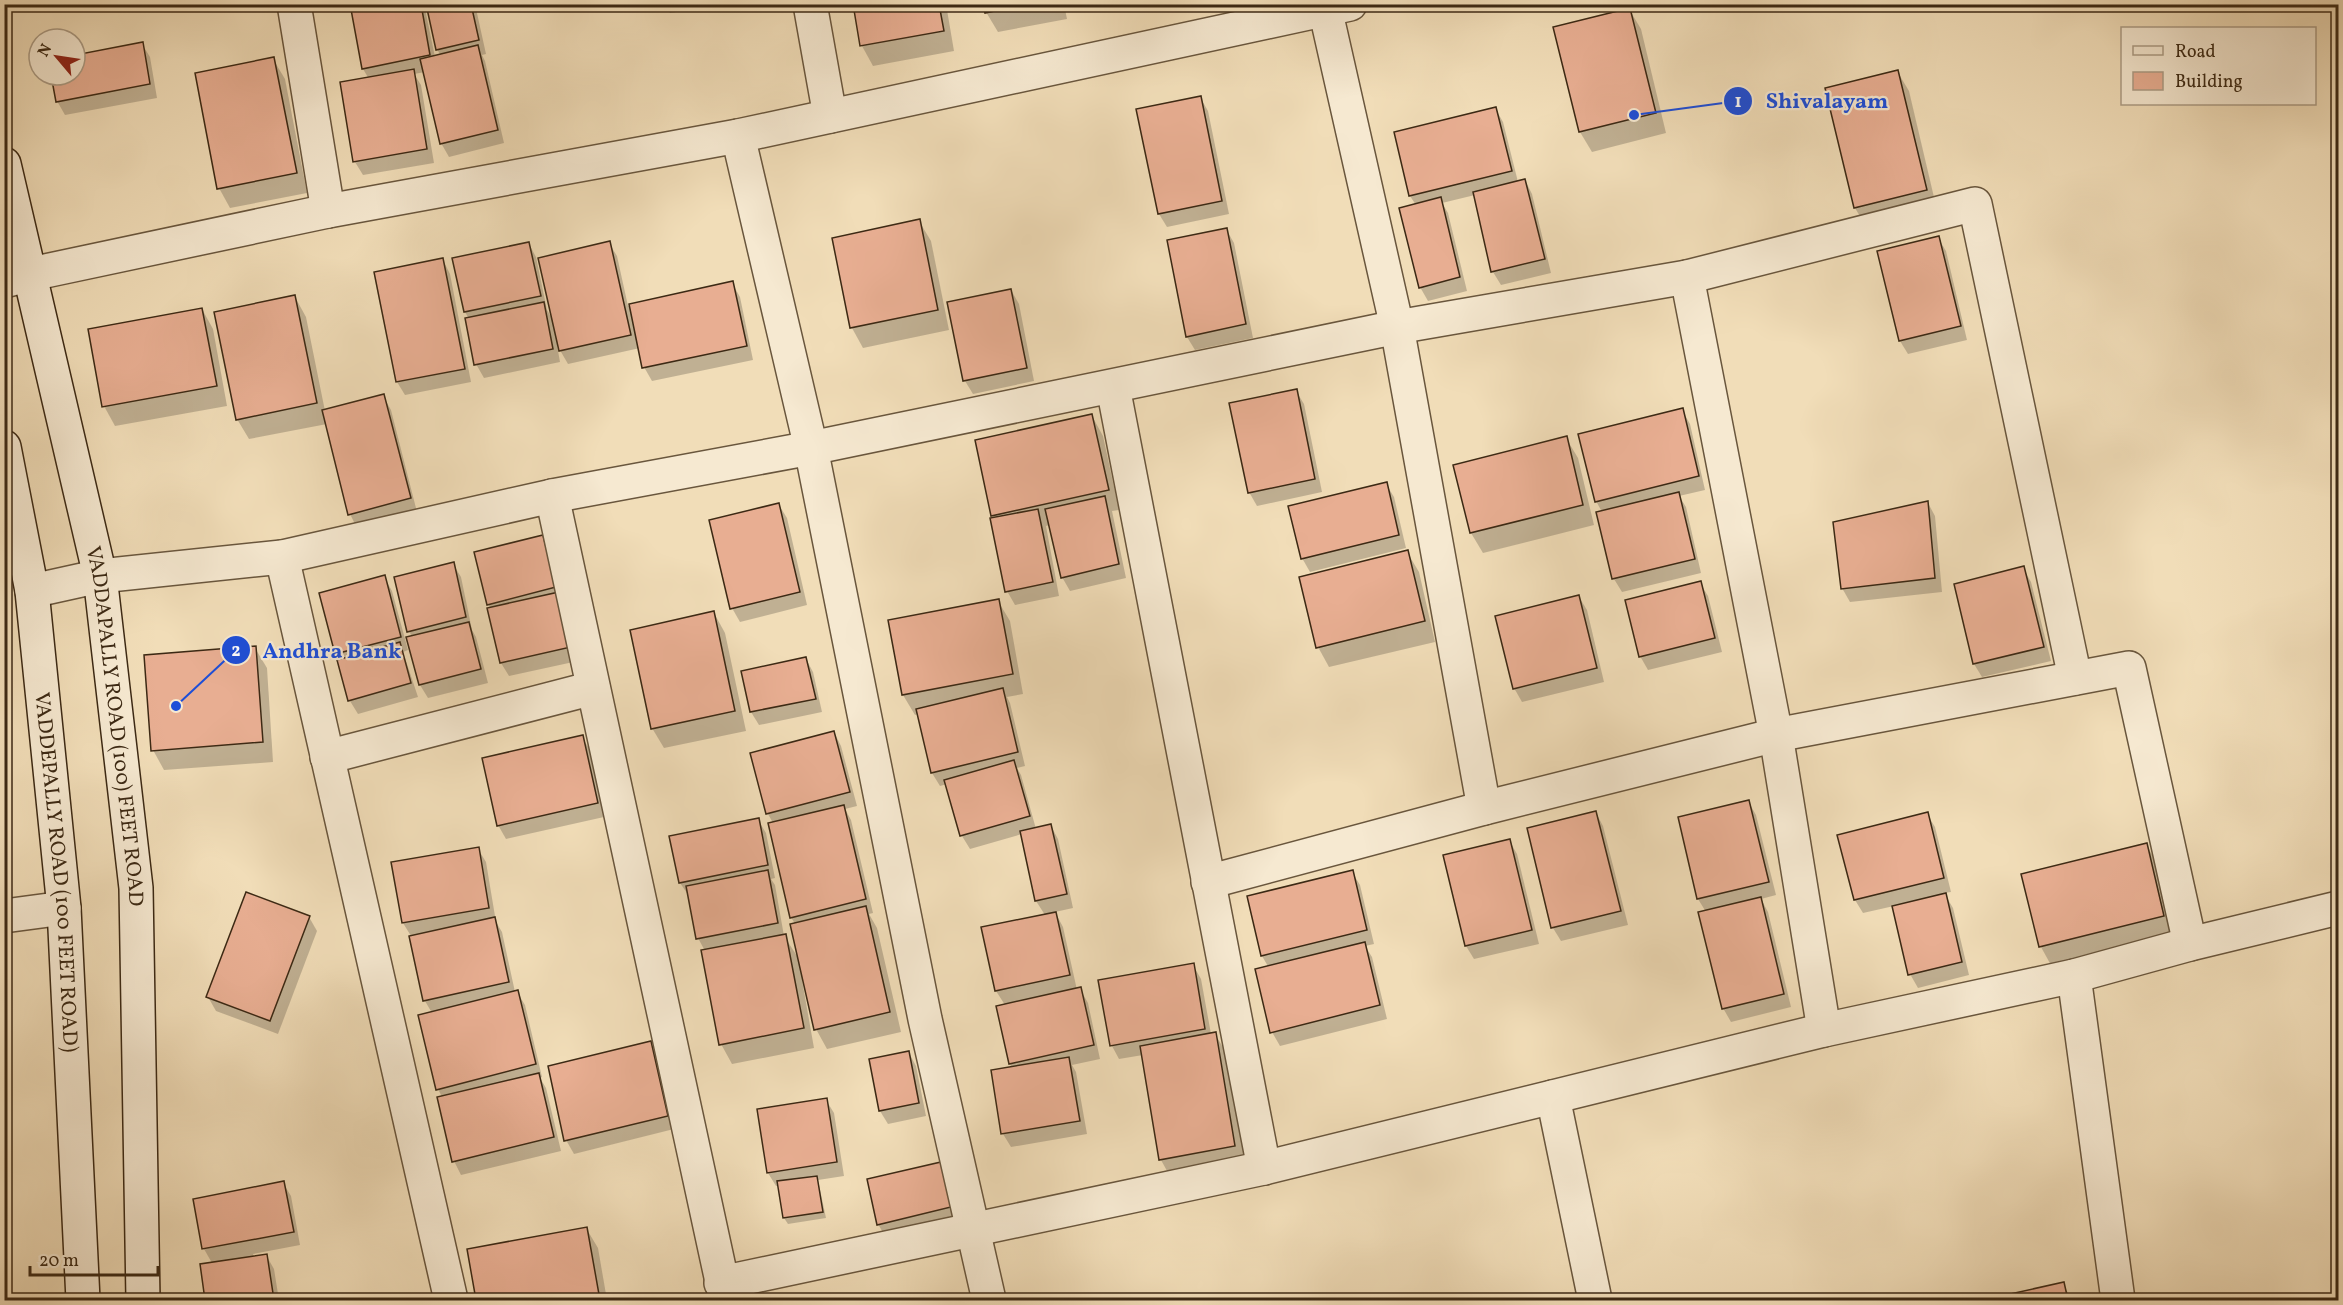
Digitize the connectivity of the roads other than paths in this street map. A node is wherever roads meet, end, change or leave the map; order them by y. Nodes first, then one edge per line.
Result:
1 (294, 4) edge
2 (810, 4) edge
3 (1333, 6) edge
4 (830, 116) junction
5 (738, 136) junction
6 (4, 164) edge
7 (328, 212) junction
8 (1687, 277) junction
9 (18, 278) edge
10 (1397, 327) junction
11 (1113, 387) junction
12 (4, 447) edge
13 (811, 448) junction
14 (552, 496) junction
15 (282, 557) junction
16 (100, 576) junction
17 (32, 591) junction
18 (2075, 678) junction
19 (593, 688) junction
20 (1776, 735) junction
21 (327, 757) junction
22 (1484, 808) junction
23 (1208, 882) junction
24 (64, 908) junction
25 (2338, 908) edge
26 (4, 916) edge
27 (2190, 944) junction
28 (2074, 976) junction
29 (1824, 1030) junction
30 (1553, 1097) junction
31 (1264, 1167) junction
32 (972, 1230) junction
33 (724, 1292) edge
34 (83, 1300) edge
35 (143, 1300) edge
36 (451, 1300) edge
37 (989, 1300) edge
38 (1595, 1300) edge
39 (2118, 1300) edge

1 - 7 street
2 - 4 street
3 - 4 street
3 - 10 street
4 - 5 street
5 - 7 street
5 - 13 street
6 - 9 street, VADDAPALLY ROAD (100) FEET ROAD
7 - 9 street
8 - 10 street
8 - 18 street
8 - 20 street
9 - 16 street, VADDAPALLY ROAD (100) FEET ROAD
10 - 11 street
10 - 22 street
11 - 13 street
11 - 23 street
12 - 17 street, VADDEPALLY ROAD (100 FEET ROAD)
13 - 14 street
13 - 32 street
14 - 15 street
14 - 19 street
15 - 16 street
15 - 21 street
16 - 17 street
16 - 35 street, VADDAPALLY ROAD (100) FEET ROAD
17 - 24 street, VADDEPALLY ROAD (100 FEET ROAD)
18 - 20 street
18 - 27 street
19 - 21 street
19 - 33 street
20 - 22 street
20 - 29 street
21 - 36 street
22 - 23 street
23 - 31 street
24 - 26 street
24 - 34 street, VADDEPALLY ROAD (100 FEET ROAD)
25 - 27 street
27 - 28 street
28 - 29 street
28 - 39 street
29 - 30 street
30 - 31 street
30 - 38 street
31 - 32 street
32 - 33 street
32 - 37 street

